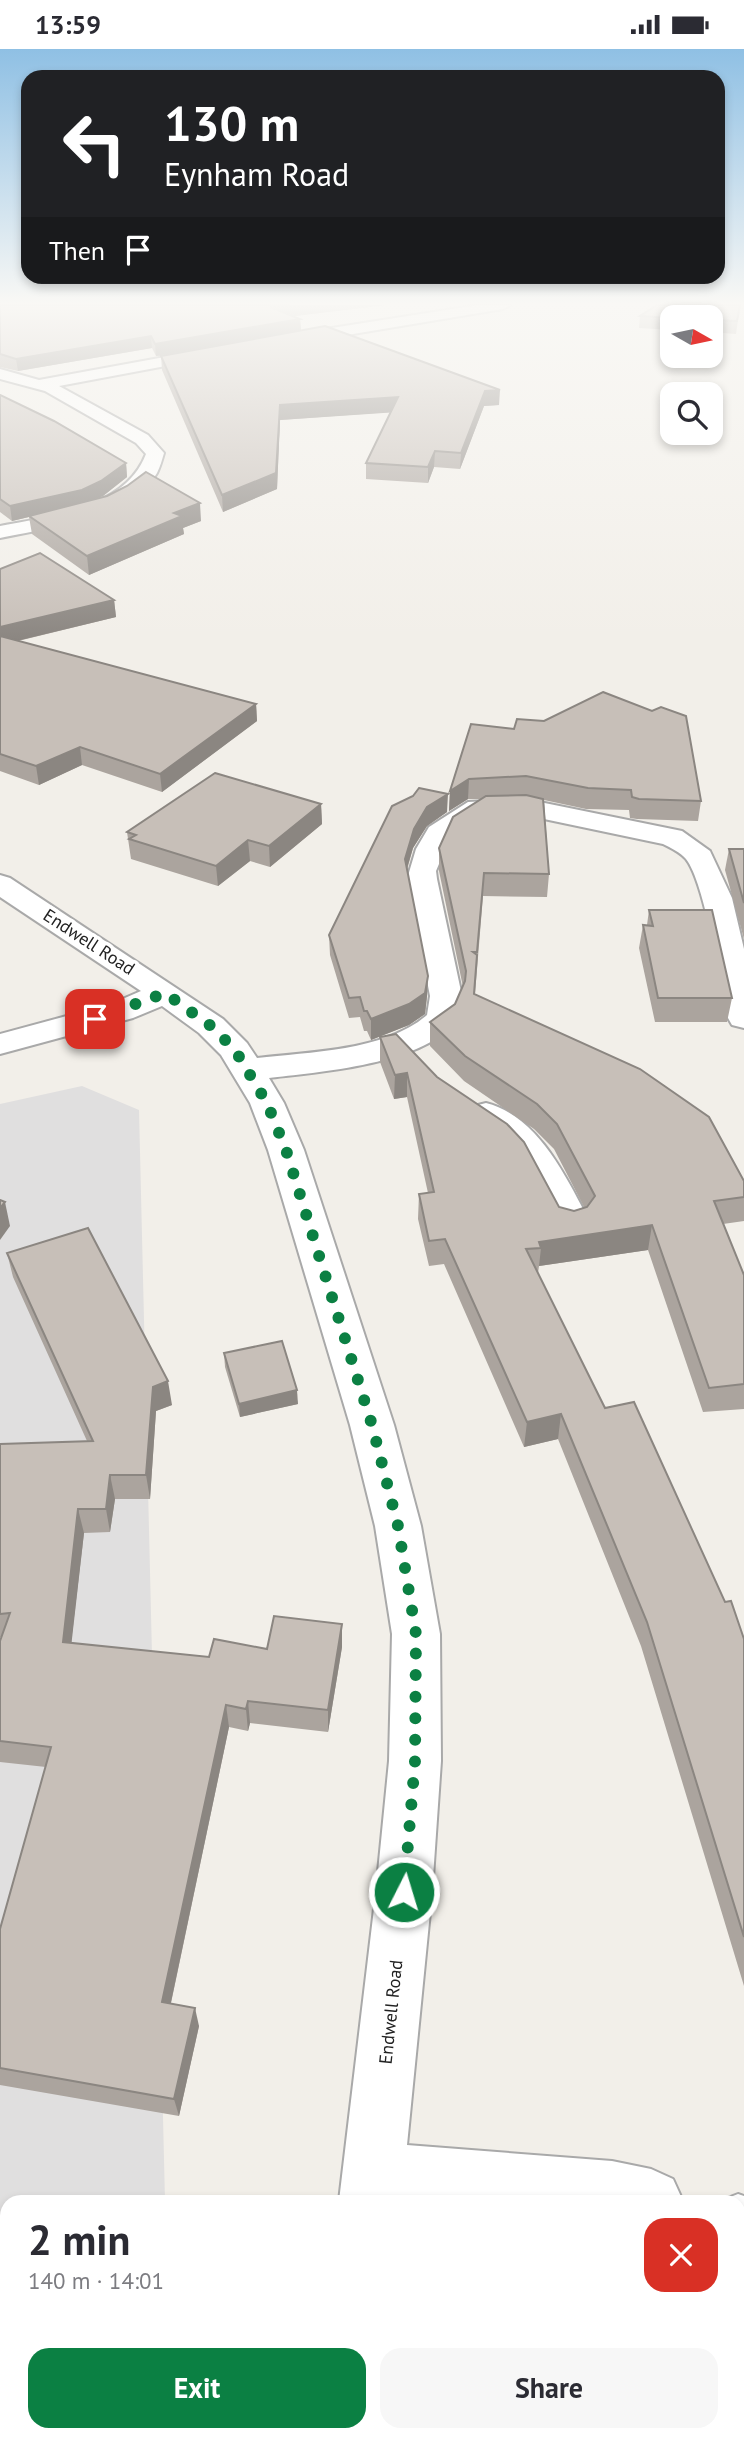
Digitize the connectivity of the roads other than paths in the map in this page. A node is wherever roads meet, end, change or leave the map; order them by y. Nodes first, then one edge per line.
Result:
1 (99, 417) edge
2 (0, 532) edge
3 (0, 884) edge
4 (165, 993) junction
5 (744, 1018) edge
6 (403, 1042) junction
7 (0, 1044) edge
8 (248, 1070) junction
9 (431, 1072) edge
10 (460, 1098) edge
11 (570, 1220) edge
12 (371, 2188) edge
13 (622, 2195) edge

1 - 2 street
3 - 4 street, Endwell Road
4 - 7 street
4 - 8 street, Endwell Road
5 - 6 street
6 - 8 street
6 - 9 street
8 - 12 street, Endwell Road
10 - 11 street
12 - 13 street

